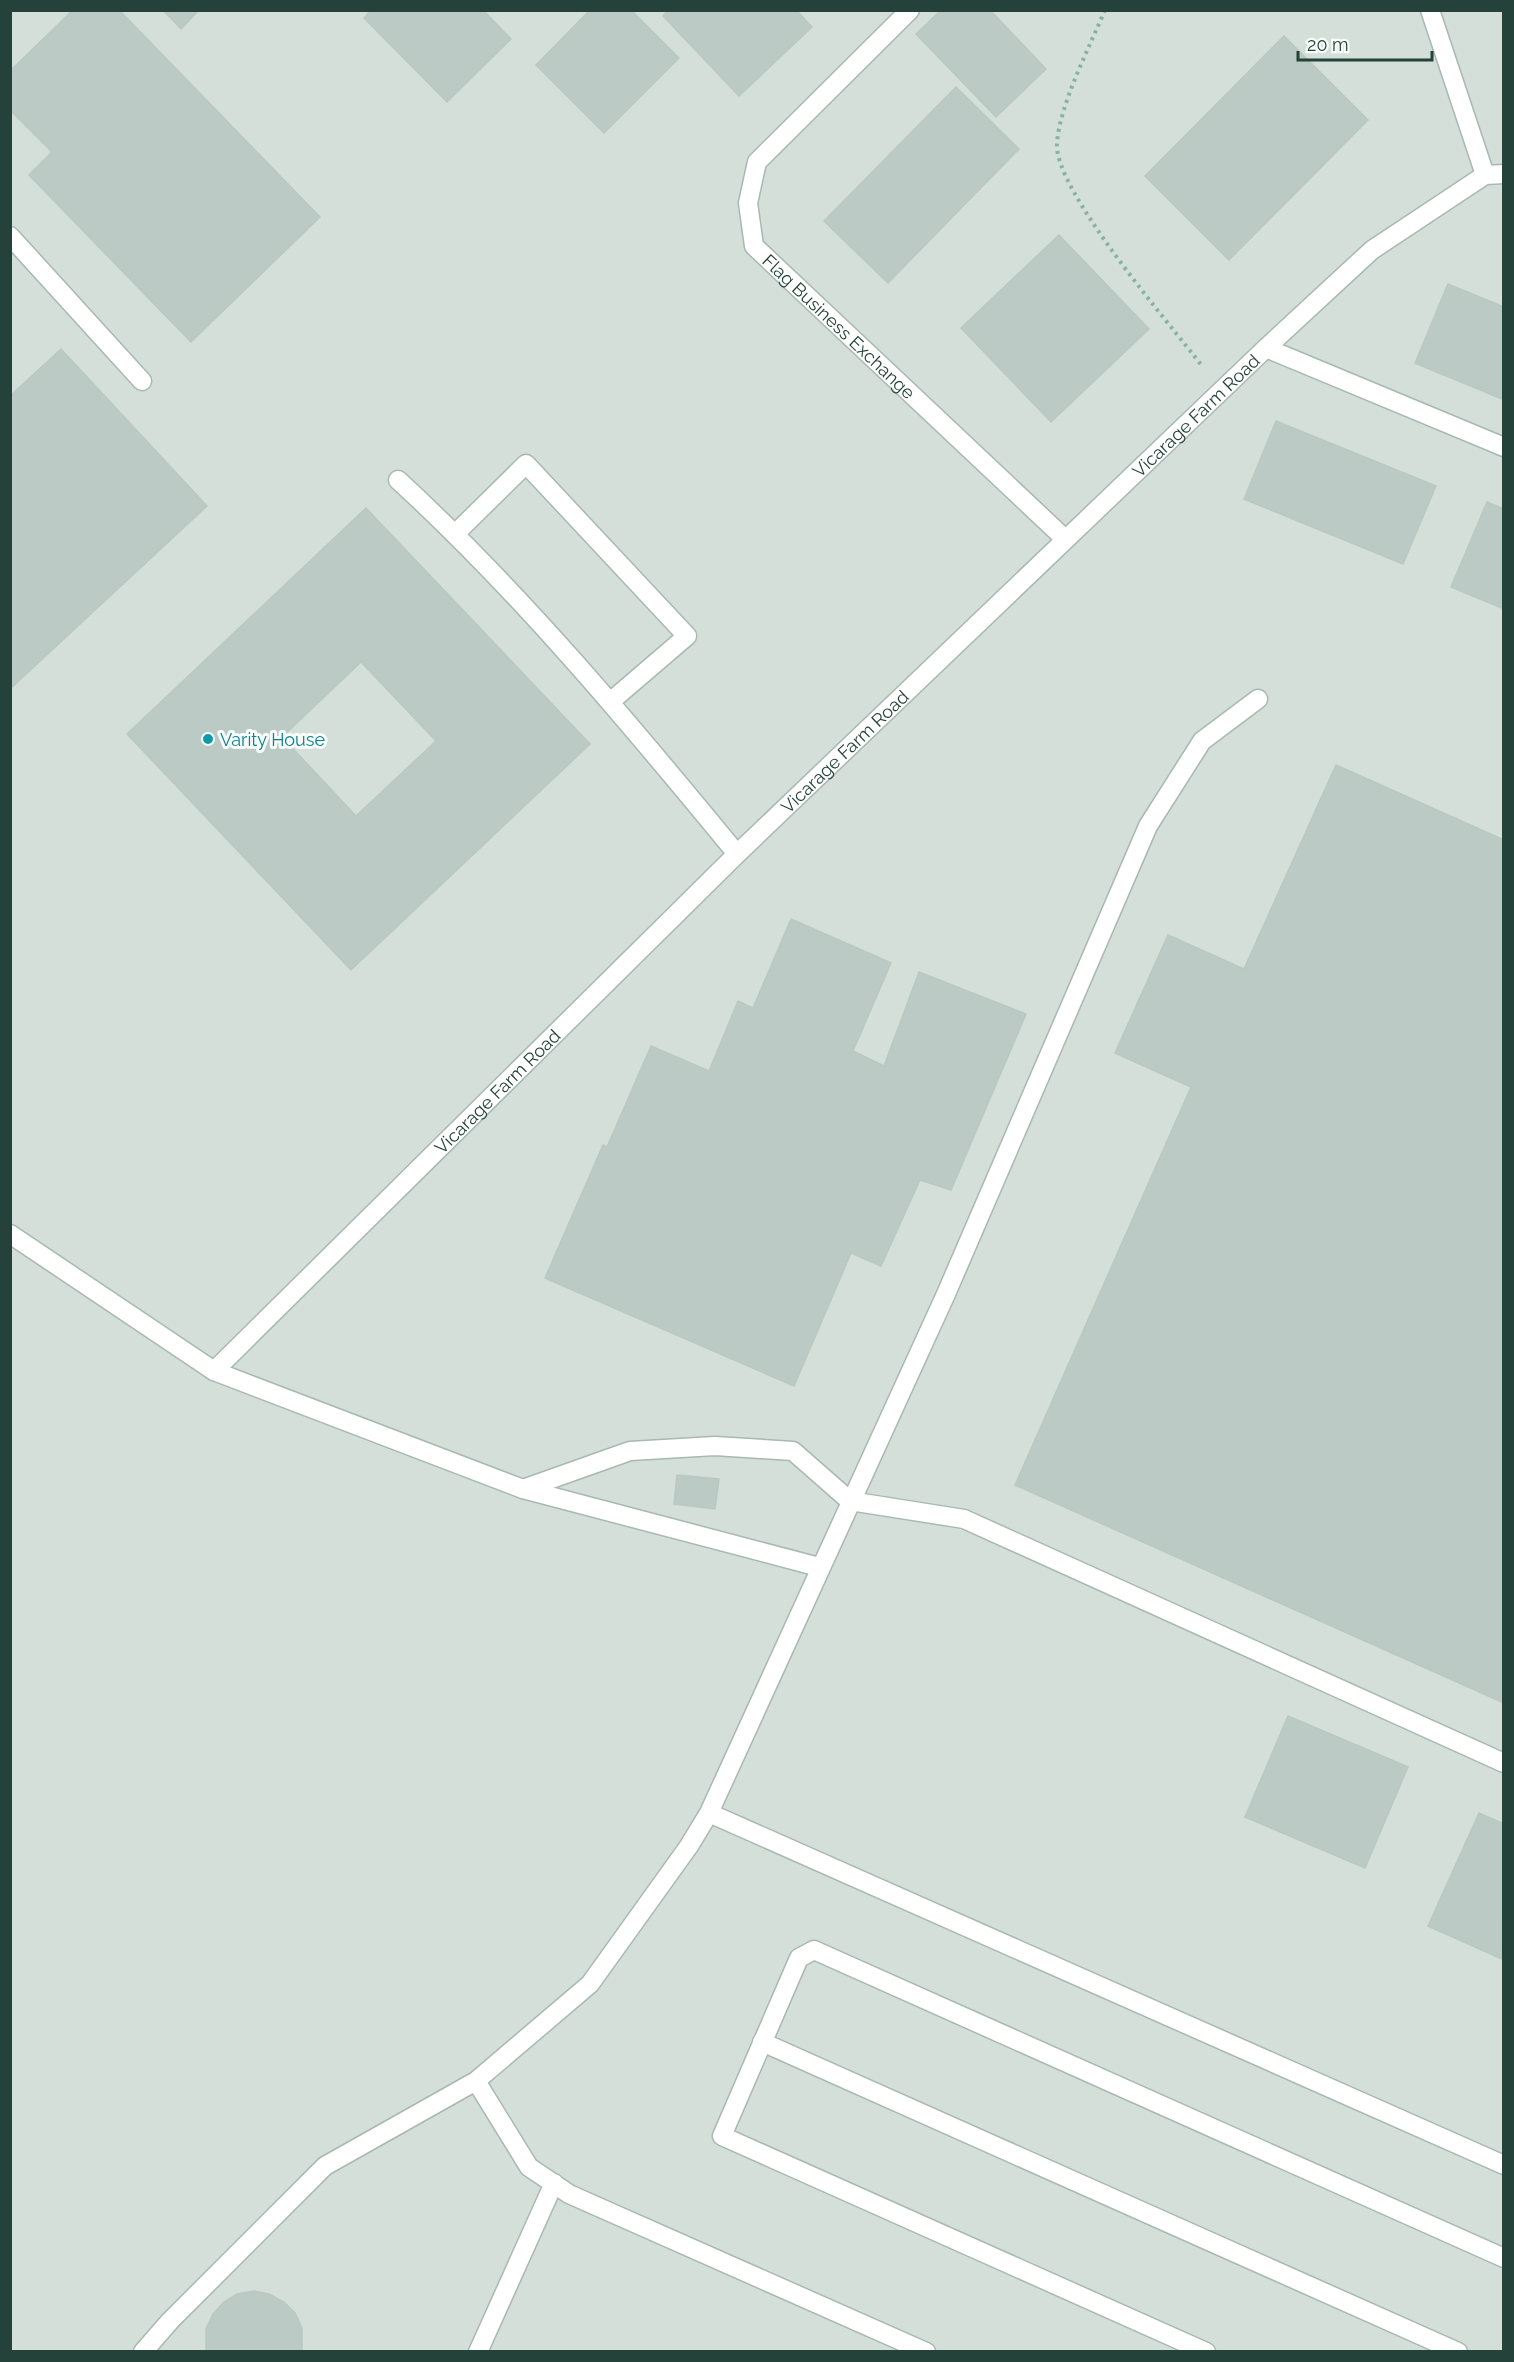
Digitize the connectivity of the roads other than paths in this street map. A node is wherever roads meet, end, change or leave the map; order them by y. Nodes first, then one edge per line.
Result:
1 (910, 10) edge
2 (1430, 10) edge
3 (1494, 174) edge
4 (10, 237) edge
5 (1266, 348) junction
6 (141, 381) dead end
7 (1503, 447) edge
8 (398, 480) dead end
9 (456, 533) junction
10 (1064, 538) junction
11 (1258, 699) dead end
12 (610, 702) junction
13 (737, 854) junction
14 (10, 1234) edge
15 (214, 1371) junction
16 (523, 1489) junction
17 (850, 1501) junction
18 (819, 1567) junction
19 (1503, 1763) edge
20 (708, 1813) junction
21 (762, 2042) junction
22 (476, 2081) junction
23 (1503, 2165) edge
24 (554, 2183) junction
25 (1503, 2258) edge
26 (143, 2352) edge
27 (478, 2352) edge
28 (926, 2352) edge
29 (1206, 2352) edge
30 (1458, 2352) edge

1 - 10 street, Flag Business Exchange
2 - 3 street
3 - 5 street, Vicarage Farm Road
4 - 6 street
5 - 7 street
5 - 10 street, Vicarage Farm Road
8 - 9 street
9 - 12 street
9 - 12 street
10 - 13 street, Vicarage Farm Road
11 - 17 street
12 - 13 street
13 - 15 street, Vicarage Farm Road
14 - 15 street
15 - 16 street
16 - 17 street
16 - 18 street
17 - 18 street
17 - 19 street
18 - 20 street
20 - 22 street
20 - 23 street
21 - 25 street
21 - 29 street
21 - 30 street
22 - 24 street
22 - 26 street
24 - 27 street
24 - 28 street

